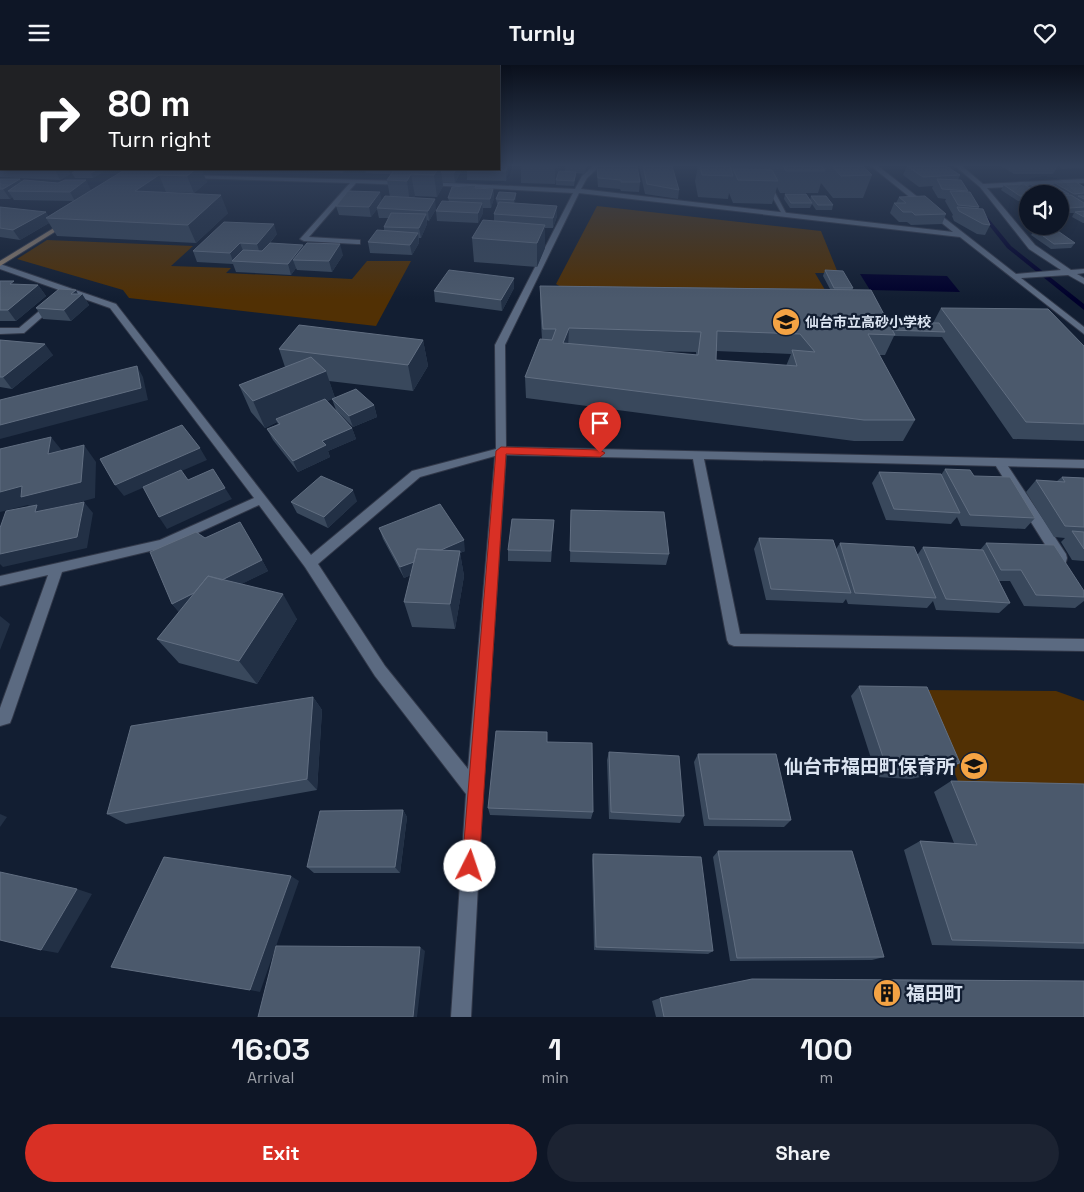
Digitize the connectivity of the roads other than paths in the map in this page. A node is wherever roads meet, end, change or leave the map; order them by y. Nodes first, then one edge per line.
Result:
1 (329, 210) edge
2 (568, 210) edge
3 (752, 210) edge
4 (782, 210) edge
5 (931, 210) edge
6 (1002, 210) edge
7 (784, 214) junction
8 (78, 215) edge
9 (963, 235) junction
10 (357, 242) dead end
11 (0, 265) edge
12 (1084, 271) edge
13 (1070, 273) junction
14 (1015, 276) junction
15 (1084, 282) edge
16 (69, 291) junction
17 (0, 331) edge
18 (1084, 331) edge
19 (501, 451) junction
20 (698, 456) junction
21 (1000, 463) junction
22 (1084, 464) edge
23 (262, 499) junction
24 (310, 563) junction
25 (57, 568) junction
26 (1068, 569) edge
27 (0, 581) edge
28 (1084, 645) edge
29 (0, 719) edge
30 (475, 791) junction
31 (461, 1017) edge

1 - 10 street
2 - 19 street
3 - 7 street
4 - 7 street
5 - 9 street
6 - 13 street
7 - 9 street
8 - 11 main road
9 - 14 street
11 - 16 street
12 - 13 street
13 - 14 street
13 - 15 street
14 - 18 street
16 - 17 street
16 - 23 street
19 - 20 street
19 - 24 street
19 - 30 street
20 - 21 street
20 - 28 street
21 - 22 street
21 - 26 street
23 - 24 street
23 - 25 street
24 - 30 street
25 - 27 street
25 - 29 street
30 - 31 street

